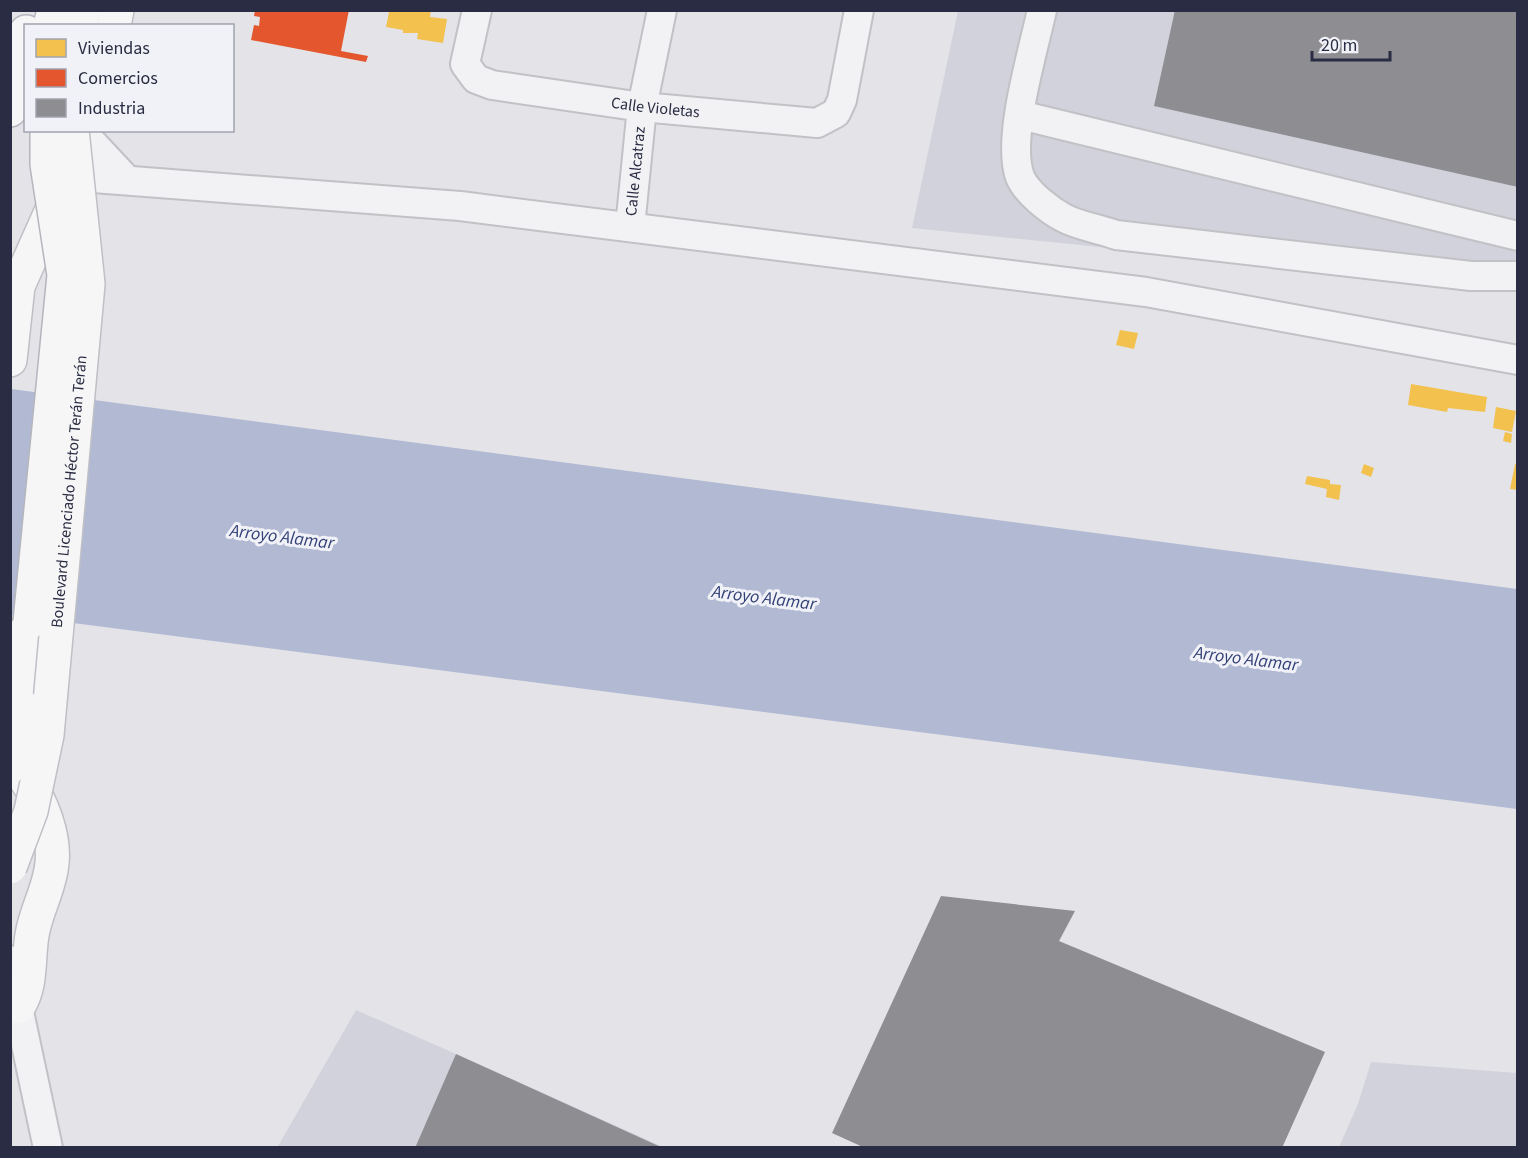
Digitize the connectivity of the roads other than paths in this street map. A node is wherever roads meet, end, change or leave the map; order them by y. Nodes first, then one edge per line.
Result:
1 (477, 10) edge
2 (662, 10) edge
3 (858, 10) edge
4 (1042, 10) edge
5 (24, 41) edge
6 (11, 103) edge
7 (642, 107) junction
8 (1020, 115) junction
9 (47, 132) edge
10 (81, 132) edge
11 (67, 176) junction
12 (126, 179) junction
13 (630, 227) junction
14 (1518, 236) edge
15 (1518, 276) edge
16 (11, 353) edge
17 (10, 360) edge
18 (1518, 360) edge
19 (30, 622) junction
20 (10, 659) edge
21 (10, 765) edge
22 (10, 789) edge
23 (10, 867) edge
24 (10, 941) edge
25 (10, 960) edge
26 (14, 1008) edge
27 (48, 1148) edge

1 - 7 street, Calle Violetas
2 - 7 street, Calle Alcatraz
3 - 7 street, Calle Violetas
4 - 8 street
5 - 6 main road
7 - 13 street, Calle Alcatraz
8 - 14 street
8 - 15 street
9 - 19 main road, Boulevard Licenciado Héctor Terán Terán, bridge
10 - 11 main road
10 - 12 street
10 - 23 main road, Boulevard Licenciado Héctor Terán Terán, bridge
11 - 12 street
11 - 16 main road
12 - 13 street
13 - 18 street
16 - 17 main road
19 - 20 main road
19 - 21 main road, Boulevard Licenciado Héctor Terán Terán, bridge
21 - 26 main road
22 - 24 main road
25 - 26 street
26 - 27 street

